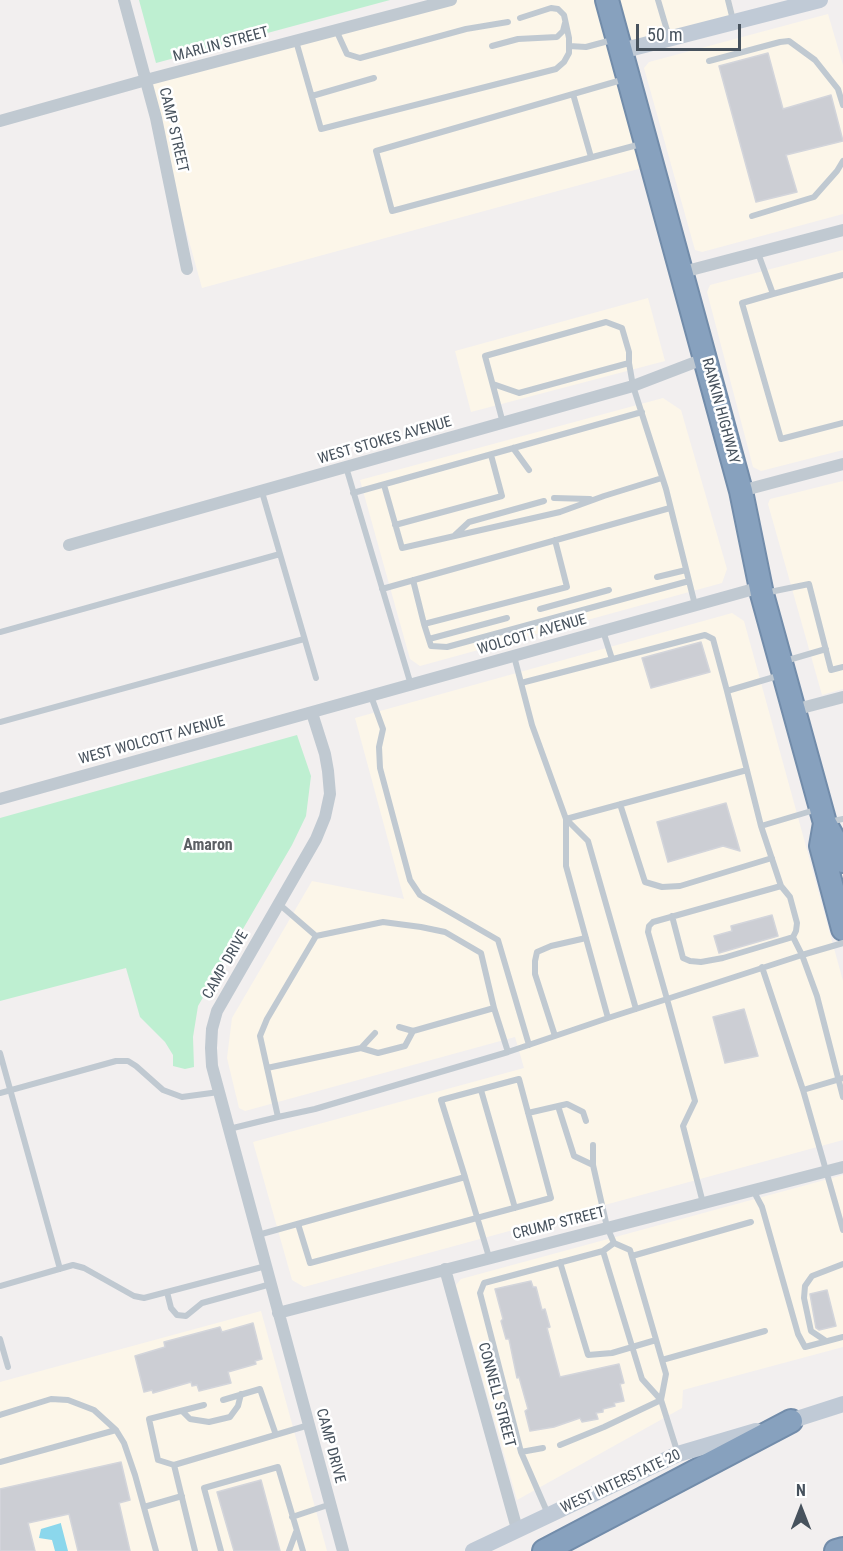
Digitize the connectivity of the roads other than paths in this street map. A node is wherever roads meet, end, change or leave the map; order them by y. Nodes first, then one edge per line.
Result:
1 (124, 0) edge
2 (451, 0) edge
3 (608, 0) edge
4 (658, 0) edge
5 (728, 0) edge
6 (820, 0) edge
7 (520, 18) dead end
8 (508, 22) dead end
9 (733, 22) junction
10 (566, 23) junction
11 (336, 30) junction
12 (669, 39) junction
13 (296, 41) junction
14 (620, 45) junction
15 (492, 46) dead end
16 (569, 46) junction
17 (709, 61) dead end
18 (374, 78) dead end
19 (628, 78) junction
20 (146, 80) junction
21 (573, 94) junction
22 (312, 96) junction
23 (843, 105) edge
24 (0, 121) edge
25 (647, 142) junction
26 (591, 157) junction
27 (843, 161) edge
28 (752, 216) dead end
29 (843, 230) edge
30 (758, 252) junction
31 (187, 269) dead end
32 (683, 272) junction
33 (843, 275) edge
34 (772, 294) junction
35 (706, 358) junction
36 (629, 363) junction
37 (493, 384) junction
38 (633, 386) junction
39 (642, 412) junction
40 (503, 423) junction
41 (843, 423) edge
42 (513, 448) junction
43 (490, 455) junction
44 (843, 464) edge
45 (346, 467) junction
46 (529, 470) dead end
47 (662, 478) junction
48 (384, 485) junction
49 (741, 491) junction
50 (262, 492) junction
51 (353, 493) junction
52 (554, 498) dead end
53 (592, 500) junction
54 (544, 501) dead end
55 (670, 508) junction
56 (395, 525) junction
57 (453, 537) junction
58 (555, 540) junction
59 (69, 545) dead end
60 (280, 554) junction
61 (686, 570) junction
62 (657, 577) dead end
63 (413, 580) junction
64 (689, 581) junction
65 (382, 589) junction
66 (609, 590) dead end
67 (761, 591) junction
68 (695, 605) junction
69 (540, 609) dead end
70 (507, 618) dead end
71 (424, 624) junction
72 (603, 631) junction
73 (0, 632) edge
74 (304, 639) junction
75 (429, 639) junction
76 (826, 649) junction
77 (514, 656) junction
78 (612, 659) junction
79 (843, 667) edge
80 (783, 668) junction
81 (316, 678) dead end
82 (521, 683) junction
83 (411, 685) junction
84 (727, 691) junction
85 (372, 696) junction
86 (843, 697) edge
87 (794, 710) junction
88 (312, 713) junction
89 (0, 722) edge
90 (747, 770) junction
91 (0, 799) edge
92 (620, 804) junction
93 (830, 816) edge
94 (566, 819) junction
95 (761, 825) junction
96 (772, 858) junction
97 (843, 861) edge
98 (781, 886) junction
99 (278, 904) junction
100 (672, 916) junction
101 (843, 929) edge
102 (316, 936) junction
103 (793, 937) junction
104 (586, 938) junction
105 (843, 943) edge
106 (802, 955) junction
107 (762, 967) junction
108 (666, 999) junction
109 (494, 1008) junction
110 (636, 1009) junction
111 (608, 1018) junction
112 (399, 1027) dead end
113 (413, 1031) junction
114 (375, 1033) dead end
115 (555, 1036) junction
116 (529, 1045) junction
117 (361, 1048) junction
118 (508, 1052) junction
119 (0, 1053) edge
120 (267, 1068) junction
121 (840, 1078) edge
122 (10, 1090) junction
123 (481, 1090) junction
124 (803, 1090) junction
125 (219, 1092) junction
126 (0, 1093) edge
127 (843, 1097) edge
128 (558, 1106) junction
129 (528, 1113) junction
130 (278, 1117) junction
131 (585, 1121) dead end
132 (229, 1129) junction
133 (593, 1145) dead end
134 (593, 1165) junction
135 (843, 1167) edge
136 (827, 1171) junction
137 (465, 1177) junction
138 (753, 1190) junction
139 (703, 1203) junction
140 (514, 1208) junction
141 (477, 1219) junction
142 (751, 1222) dead end
143 (298, 1224) junction
144 (607, 1227) junction
145 (843, 1230) edge
146 (258, 1236) junction
147 (614, 1243) junction
148 (603, 1251) junction
149 (632, 1256) junction
150 (489, 1257) junction
151 (560, 1262) junction
152 (843, 1264) edge
153 (266, 1266) junction
154 (60, 1269) junction
155 (445, 1269) junction
156 (271, 1284) junction
157 (0, 1287) edge
158 (167, 1292) junction
159 (281, 1313) junction
160 (765, 1331) dead end
161 (843, 1337) edge
162 (0, 1339) edge
163 (656, 1340) junction
164 (826, 1341) junction
165 (632, 1347) junction
166 (662, 1360) junction
167 (8, 1367) dead end
168 (241, 1395) junction
169 (222, 1400) dead end
170 (661, 1400) junction
171 (843, 1404) edge
172 (204, 1405) dead end
173 (182, 1411) junction
174 (0, 1415) edge
175 (791, 1421) junction
176 (309, 1425) junction
177 (117, 1430) junction
178 (276, 1435) junction
179 (560, 1445) dead end
180 (543, 1448) dead end
181 (521, 1452) junction
182 (678, 1454) junction
183 (0, 1462) edge
184 (174, 1465) junction
185 (182, 1496) junction
186 (331, 1504) junction
187 (144, 1507) junction
188 (292, 1516) junction
189 (549, 1516) junction
190 (517, 1529) junction
191 (297, 1530) junction
192 (843, 1549) edge
193 (156, 1551) edge
194 (195, 1551) edge
195 (221, 1551) edge
196 (289, 1551) edge
197 (303, 1551) edge
198 (344, 1551) edge
199 (473, 1551) edge
200 (544, 1551) edge
201 (836, 1551) edge

1 - 20 street, CAMP STREET
2 - 11 street, MARLIN STREET
3 - 14 highway, RANKIN HIGHWAY
4 - 12 lane
5 - 9 lane
6 - 9 main road
7 - 10 lane
8 - 11 lane
9 - 12 main road
10 - 15 lane
10 - 16 lane
11 - 13 street, MARLIN STREET
12 - 14 main road
13 - 20 street, MARLIN STREET
13 - 22 lane
14 - 16 lane
14 - 19 highway, RANKIN HIGHWAY
16 - 22 lane
17 - 23 lane
18 - 22 lane
19 - 21 lane
19 - 25 highway, RANKIN HIGHWAY
20 - 24 street, MARLIN STREET
20 - 31 street, CAMP STREET
21 - 26 lane
21 - 26 lane
25 - 26 lane
25 - 32 highway, RANKIN HIGHWAY
27 - 28 lane
29 - 30 street
30 - 32 street
30 - 34 lane
32 - 35 highway, RANKIN HIGHWAY
33 - 34 lane
34 - 41 lane
35 - 38 street, WEST STOKES AVENUE
35 - 49 highway, RANKIN HIGHWAY
36 - 37 lane
36 - 37 lane
36 - 38 lane
37 - 40 lane
38 - 39 lane
38 - 40 street, WEST STOKES AVENUE
39 - 42 lane
39 - 47 lane
40 - 45 street, WEST STOKES AVENUE
42 - 43 lane
42 - 46 lane
43 - 48 lane
43 - 56 lane
44 - 49 street
45 - 50 street, WEST STOKES AVENUE
45 - 51 lane
47 - 53 lane
47 - 55 lane
48 - 51 lane
48 - 56 lane
49 - 67 highway, RANKIN HIGHWAY
50 - 59 street, WEST STOKES AVENUE
50 - 60 lane
51 - 65 lane
52 - 53 lane
53 - 57 lane
54 - 57 lane
55 - 58 lane
55 - 61 lane
56 - 57 lane
58 - 63 lane
58 - 71 lane
60 - 73 lane
60 - 74 lane
61 - 62 lane
61 - 64 lane
63 - 65 lane
63 - 71 lane
64 - 68 lane
64 - 75 lane
65 - 83 lane
66 - 69 lane
67 - 68 street, WOLCOTT AVENUE
67 - 76 lane
67 - 80 highway, RANKIN HIGHWAY
68 - 72 street, WOLCOTT AVENUE
70 - 75 lane
71 - 75 lane
72 - 77 street, WOLCOTT AVENUE
72 - 78 lane
74 - 81 lane
74 - 89 lane
76 - 79 lane
76 - 80 lane
77 - 82 lane
77 - 83 street, WOLCOTT AVENUE
78 - 82 lane
78 - 84 lane
80 - 84 lane
80 - 87 highway, RANKIN HIGHWAY
82 - 94 lane
83 - 85 street, WOLCOTT AVENUE
84 - 90 lane
85 - 88 street, WOLCOTT AVENUE
85 - 116 lane
86 - 87 street
87 - 93 highway, RANKIN HIGHWAY
88 - 91 street, WEST WOLCOTT AVENUE
88 - 99 street, CAMP DRIVE
90 - 92 lane
90 - 95 lane
92 - 94 lane
92 - 96 lane
93 - 95 lane
93 - 97 highway, RANKIN HIGHWAY
93 - 101 highway, RANKIN HIGHWAY
94 - 104 lane
94 - 110 lane
95 - 96 lane
96 - 98 lane
98 - 100 lane
98 - 103 lane
99 - 102 lane
99 - 125 street, CAMP DRIVE
100 - 103 lane
100 - 108 lane
102 - 109 lane
102 - 120 lane
103 - 106 lane
104 - 111 lane
104 - 115 lane
105 - 106 lane
106 - 107 lane
106 - 121 lane
107 - 108 lane
107 - 124 lane
108 - 110 lane
108 - 139 lane
109 - 113 lane
109 - 118 lane
110 - 111 lane
111 - 115 lane
112 - 113 lane
113 - 117 lane
114 - 117 lane
115 - 116 lane
116 - 118 lane
117 - 120 lane
118 - 130 lane
119 - 122 lane
120 - 130 lane
121 - 124 lane
121 - 127 lane
122 - 125 lane
122 - 126 lane
122 - 154 lane
123 - 129 lane
123 - 137 lane
123 - 140 lane
124 - 136 lane
125 - 132 street, CAMP DRIVE
128 - 129 lane
128 - 131 lane
128 - 134 lane
129 - 140 lane
130 - 132 lane
132 - 146 street, CAMP DRIVE
133 - 134 lane
134 - 144 lane
135 - 136 street, CRUMP STREET
136 - 138 street, CRUMP STREET
136 - 145 lane
137 - 141 lane
137 - 143 lane
138 - 139 street, CRUMP STREET
138 - 164 lane
139 - 144 street, CRUMP STREET
140 - 141 lane
141 - 143 lane
141 - 150 lane
142 - 149 lane
143 - 146 lane
144 - 147 lane
144 - 150 street, CRUMP STREET
146 - 153 street, CAMP DRIVE
147 - 148 lane
147 - 149 lane
148 - 151 lane
148 - 165 lane
149 - 163 lane
150 - 155 street, CRUMP STREET
151 - 165 lane
151 - 181 lane
152 - 164 lane
153 - 156 street, CAMP DRIVE
153 - 158 lane
154 - 157 lane
154 - 158 lane
155 - 159 street, CRUMP STREET
155 - 190 street, CONNELL STREET
156 - 158 lane
156 - 159 street, CAMP DRIVE
159 - 176 street, CAMP DRIVE
160 - 166 lane
161 - 164 lane
162 - 167 lane
163 - 165 lane
163 - 166 lane
165 - 170 lane
166 - 170 lane
168 - 169 lane
168 - 173 lane
168 - 178 lane
170 - 179 lane
170 - 182 lane
171 - 175 main road, WEST INTERSTATE 20
172 - 173 lane
173 - 184 lane
174 - 177 lane
175 - 182 main road, WEST INTERSTATE 20
175 - 200 highway
176 - 178 lane
176 - 186 street, CAMP DRIVE
177 - 183 lane
177 - 187 lane
178 - 184 lane
180 - 181 lane
181 - 189 lane
182 - 189 main road, WEST INTERSTATE 20
184 - 185 lane
185 - 187 lane
185 - 194 lane
186 - 188 lane
186 - 198 street, CAMP DRIVE
187 - 193 lane
188 - 191 lane
188 - 195 lane
189 - 190 main road, WEST INTERSTATE 20
190 - 199 main road, WEST INTERSTATE 20
191 - 196 lane
191 - 197 lane
192 - 201 highway

